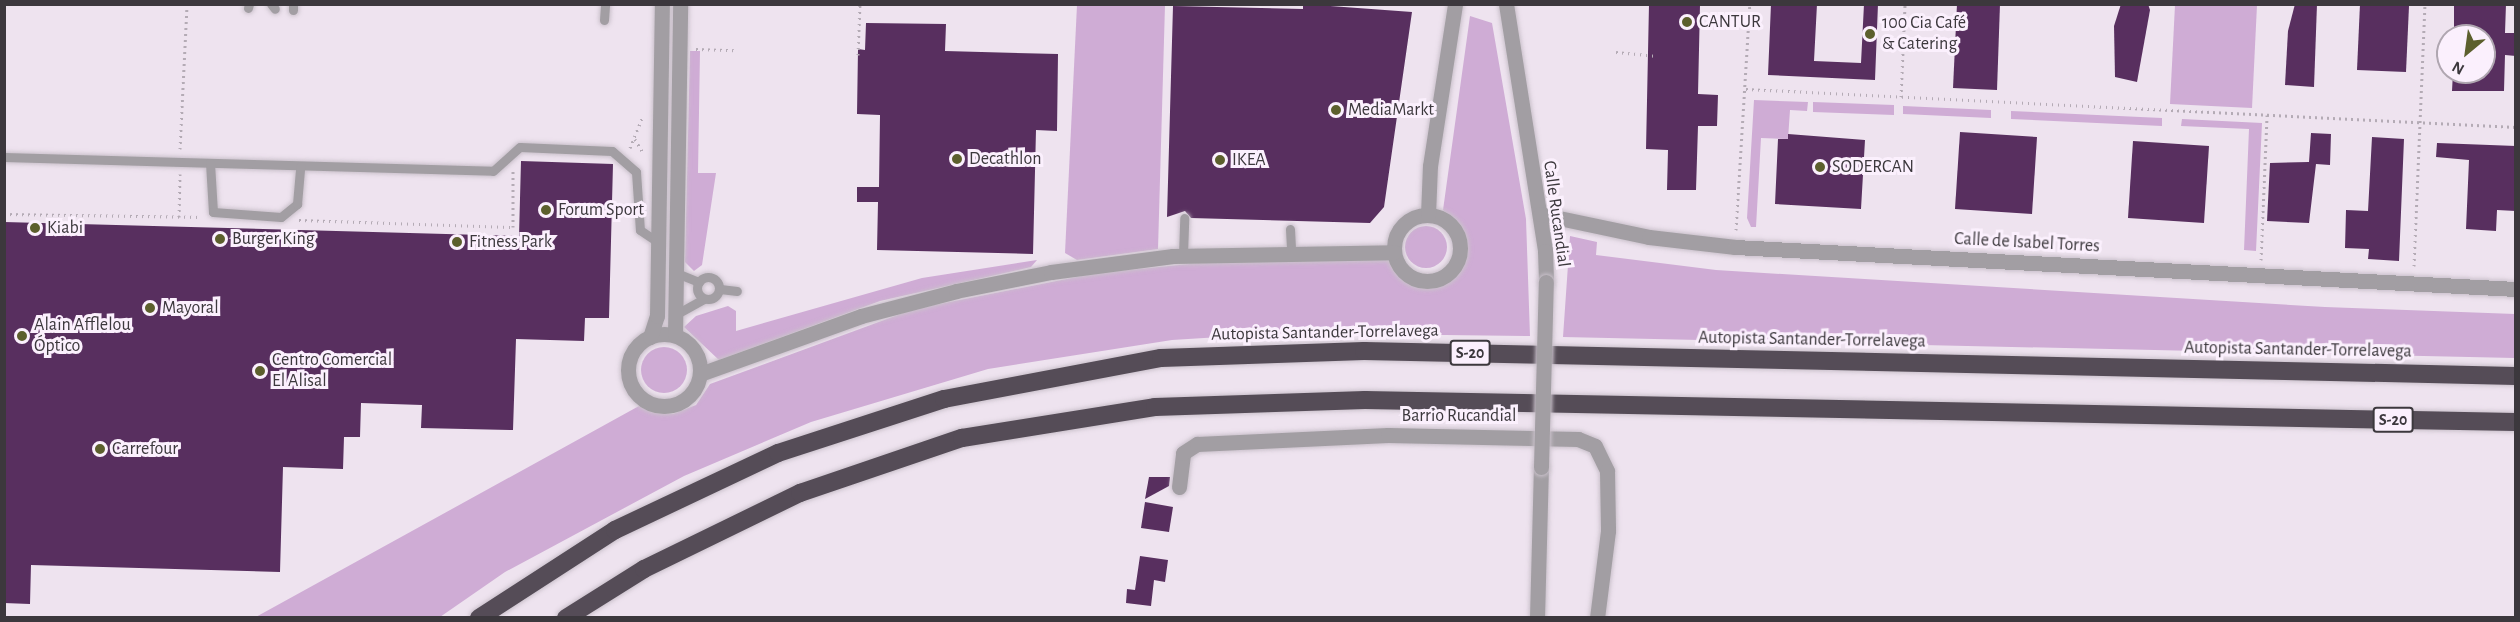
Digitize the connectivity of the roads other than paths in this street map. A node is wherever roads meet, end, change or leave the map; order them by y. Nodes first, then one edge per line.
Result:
1 (605, 4) edge
2 (662, 4) edge
3 (680, 4) edge
4 (1455, 4) edge
5 (1506, 4) edge
6 (604, 20) dead end
7 (4, 157) edge
8 (210, 163) junction
9 (300, 166) junction
10 (1540, 214) junction
11 (1428, 215) junction
12 (1184, 218) dead end
13 (1290, 229) dead end
14 (659, 243) junction
15 (1290, 251) junction
16 (1394, 252) junction
17 (1183, 255) junction
18 (675, 272) junction
19 (699, 282) junction
20 (720, 289) junction
21 (2516, 289) edge
22 (737, 291) dead end
23 (704, 299) junction
24 (673, 316) junction
25 (675, 335) junction
26 (650, 336) junction
27 (700, 374) junction
28 (2516, 376) edge
29 (2516, 422) edge
30 (1179, 487) dead end
31 (479, 618) edge
32 (566, 618) edge
33 (1537, 618) edge
34 (1597, 618) edge

1 - 6 lane
2 - 14 street
3 - 18 street
4 - 11 street
5 - 10 street, Calle Rucandial
7 - 8 lane
8 - 9 lane
8 - 9 lane
9 - 14 lane
10 - 21 street, Calle de Isabel Torres
10 - 33 street, Calle Rucandial, bridge
11 - 16 street
11 - 16 street
12 - 17 lane
13 - 15 lane
14 - 26 street
15 - 16 street
15 - 17 street
17 - 27 street
18 - 19 lane
18 - 24 street
19 - 20 lane
19 - 23 lane
20 - 22 lane
20 - 23 lane
23 - 24 lane
24 - 25 street
25 - 26 street
25 - 27 street
26 - 27 street
28 - 31 highway, Autopista Santander-Torrelavega / S-20
29 - 32 highway, S-20
30 - 34 street, Barrio Rucandial

